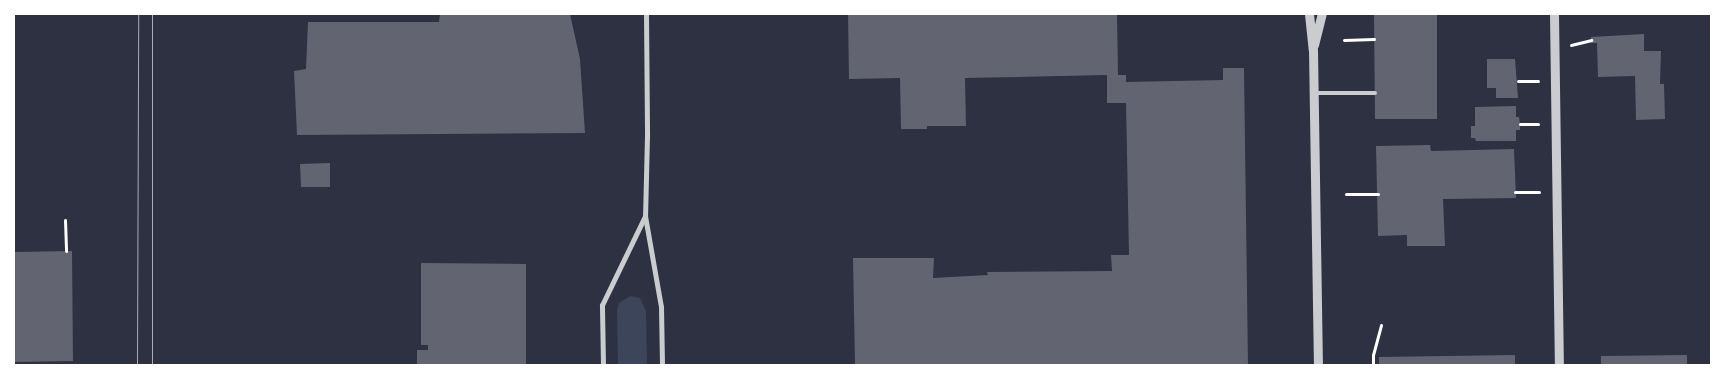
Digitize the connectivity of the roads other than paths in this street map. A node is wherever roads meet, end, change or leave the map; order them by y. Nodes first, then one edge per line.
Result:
1 (646, 14) edge
2 (1309, 14) edge
3 (1322, 14) edge
4 (1554, 14) edge
5 (1313, 50) junction
6 (1374, 93) dead end
7 (1314, 94) junction
8 (645, 216) junction
9 (603, 365) edge
10 (662, 365) edge
11 (1318, 365) edge
12 (1560, 365) edge

1 - 8 street
2 - 5 street
3 - 5 street
4 - 12 street
5 - 7 street
6 - 7 lane
7 - 11 street
8 - 9 street
8 - 10 street

